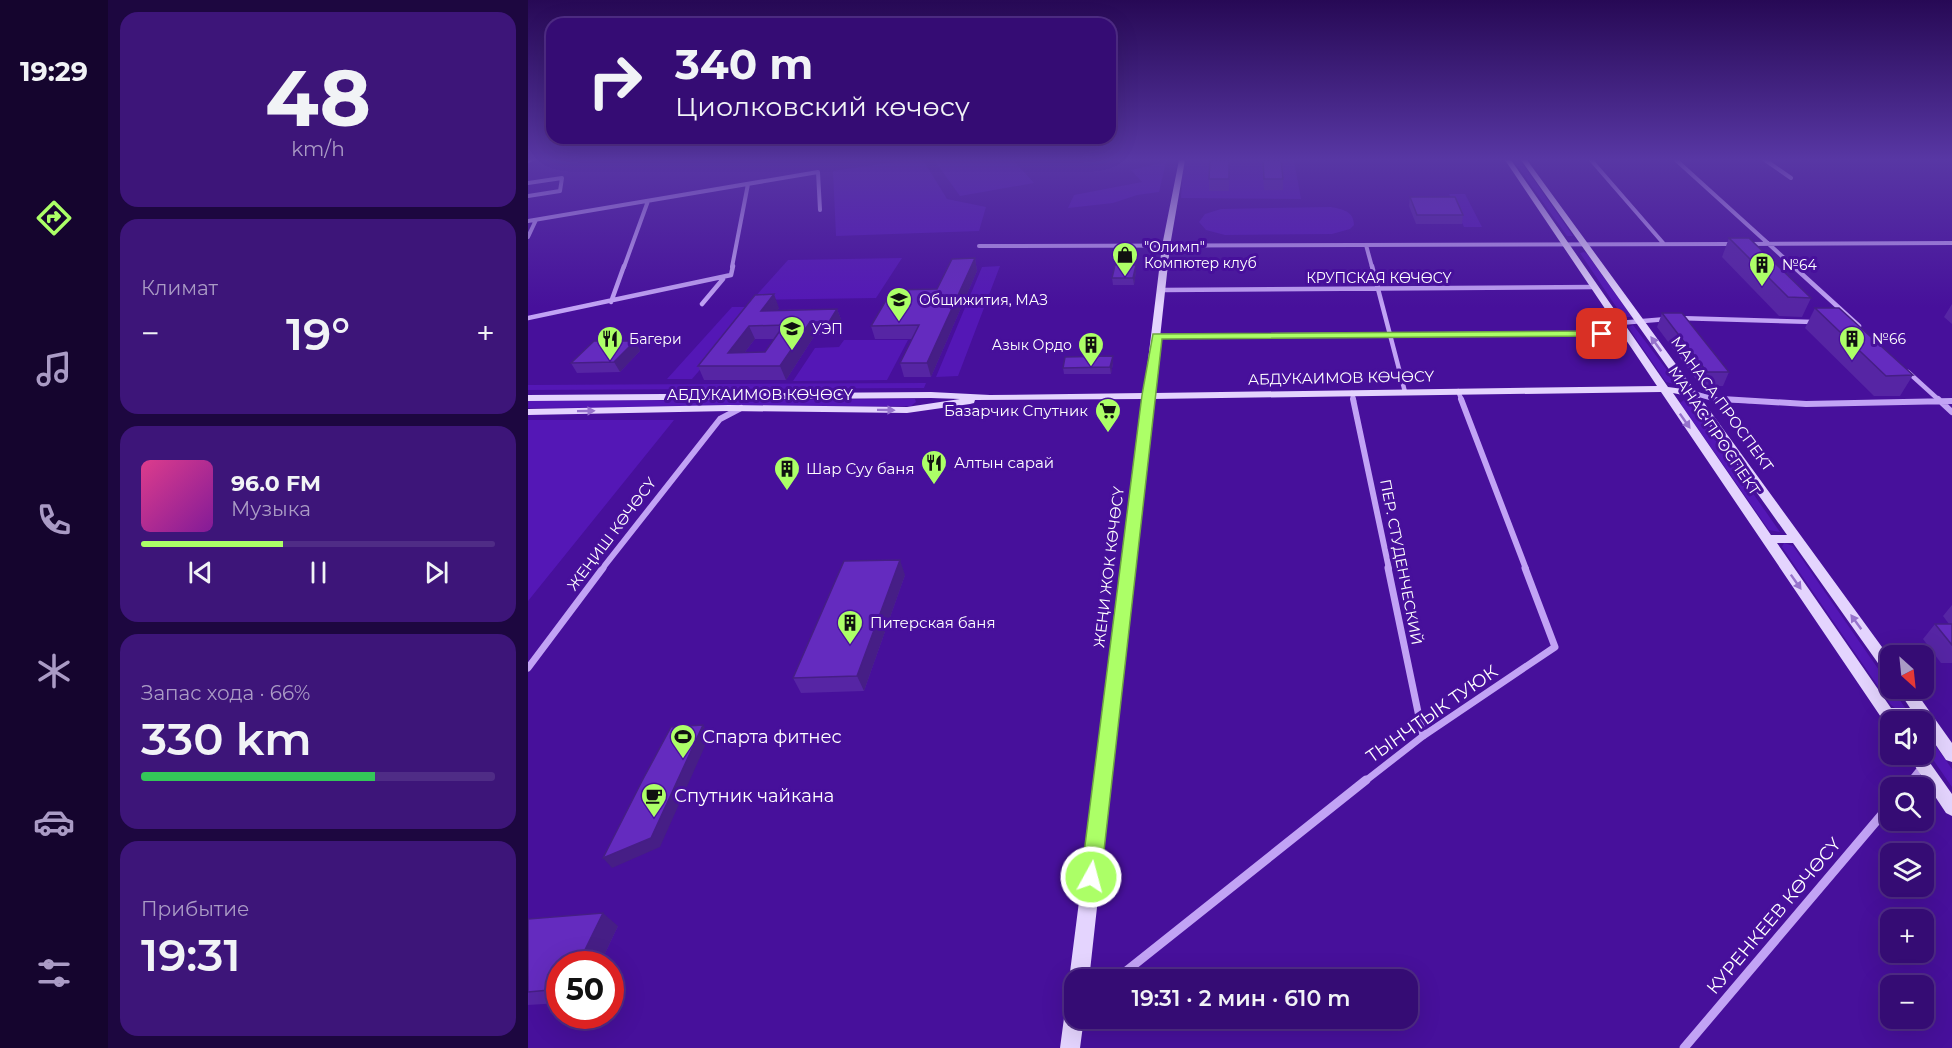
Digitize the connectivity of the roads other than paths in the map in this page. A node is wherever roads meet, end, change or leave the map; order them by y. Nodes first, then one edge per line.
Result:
1 (601, 209) edge
2 (645, 209) edge
3 (744, 209) edge
4 (1173, 209) edge
5 (1541, 209) edge
6 (1559, 209) edge
7 (1634, 209) edge
8 (1730, 209) edge
9 (536, 220) junction
10 (528, 221) edge
11 (528, 237) edge
12 (1942, 243) junction
13 (1952, 243) edge
14 (1565, 244) junction
15 (1584, 244) junction
16 (1664, 244) junction
17 (1735, 244) edge
18 (1746, 244) edge
19 (1769, 244) junction
20 (1365, 245) junction
21 (979, 246) dead end
22 (1166, 246) junction
23 (1952, 251) edge
24 (723, 278) junction
25 (1595, 286) junction
26 (1378, 289) junction
27 (1163, 290) junction
28 (611, 302) junction
29 (702, 304) dead end
30 (528, 318) edge
31 (1640, 321) junction
32 (1817, 322) edge
33 (1845, 322) edge
34 (1854, 322) junction
35 (1622, 328) junction
36 (1862, 330) edge
37 (1157, 336) junction
38 (1391, 336) junction
39 (1905, 369) edge
40 (1663, 389) junction
41 (1405, 392) junction
42 (1458, 392) junction
43 (1352, 393) junction
44 (1691, 393) junction
45 (1148, 395) junction
46 (528, 398) edge
47 (990, 398) junction
48 (1940, 401) junction
49 (1952, 401) edge
50 (741, 408) junction
51 (708, 409) junction
52 (528, 412) edge
53 (1952, 412) edge
54 (720, 419) junction
55 (1766, 539) junction
56 (1796, 539) junction
57 (1880, 655) edge
58 (528, 668) edge
59 (1884, 711) edge
60 (1934, 730) edge
61 (1423, 736) junction
62 (1952, 755) edge
63 (1922, 765) edge
64 (1952, 808) edge
65 (1880, 817) edge
66 (1080, 969) edge
67 (1129, 969) edge
68 (1073, 1029) edge
69 (1070, 1048) edge
70 (1684, 1048) edge

1 - 9 street
2 - 28 street
3 - 24 street
4 - 22 main road, ЖЕҢИ ЖОК КӨЧӨСҮ
5 - 14 main road, МАНАС ПРОСПЕКТ
6 - 15 main road, МАНАСА ПРОСПЕКТ
7 - 16 street
8 - 19 street
9 - 10 street
9 - 11 street
12 - 13 street
12 - 19 street
12 - 23 street
14 - 15 street
14 - 20 street
14 - 25 main road, МАНАС ПРОСПЕКТ
15 - 16 street
15 - 31 main road, МАНАСА ПРОСПЕКТ
16 - 17 street
18 - 19 street
19 - 34 street
20 - 22 street
20 - 26 street
21 - 22 street
22 - 27 main road, ЖЕҢИ ЖОК КӨЧӨСҮ
24 - 28 street
24 - 29 street
25 - 26 street, КРУПСКАЯ КӨЧӨСҮ
25 - 35 main road, МАНАС ПРОСПЕКТ
26 - 27 street, КРУПСКАЯ КӨЧӨСҮ
26 - 38 street
27 - 37 main road, ЖЕҢИ ЖОК КӨЧӨСҮ
28 - 30 street
31 - 32 street
31 - 35 street
44 -> 31 main road, МАНАСА ПРОСПЕКТ
33 - 34 street
34 - 36 street
35 - 38 street
35 - 40 main road, МАНАС ПРОСПЕКТ
37 - 38 street
37 - 45 main road, ЖЕҢИ ЖОК КӨЧӨСҮ
38 - 41 street
39 - 48 street
40 - 42 main road, АБДУКАИМОВ КӨЧӨСҮ
40 - 44 main road, АБДУКАИМОВ КӨЧӨСҮ
40 -> 55 main road, МАНАС ПРОСПЕКТ
41 - 42 main road, АБДУКАИМОВ КӨЧӨСҮ
41 - 43 main road, АБДУКАИМОВ КӨЧӨСҮ
42 - 61 street, ТЫНЧТЫК ТУЮК
43 - 45 main road, АБДУКАИМОВ КӨЧӨСҮ
43 - 61 street, ПЕР. СТУДЕНЧЕСКИЙ
44 - 48 street
44 - 56 main road, МАНАСА ПРОСПЕКТ
45 - 47 main road, АБДУКАИМОВ КӨЧӨСҮ
45 - 66 main road, ЖЕҢИ ЖОК КӨЧӨСҮ
46 - 47 main road, АБДУКАИМОВ КӨЧӨСҮ
50 -> 47 main road, АБДУКАИМОВ КӨЧӨСҮ
48 - 49 street
48 - 53 street
50 - 51 main road, АБДУКАИМОВ КӨЧӨСҮ
50 - 54 street, ЖЕҢИШ КӨЧӨСҮ
52 -> 51 main road, АБДУКАИМОВ КӨЧӨСҮ
51 - 54 street
54 - 58 street, ЖЕҢИШ КӨЧӨСҮ
55 - 56 main road
55 -> 59 main road, МАНАС ПРОСПЕКТ
57 -> 56 main road, МАНАСА ПРОСПЕКТ
60 - 62 main road
61 - 67 street, ТЫНЧТЫК ТУЮК
63 - 64 main road
65 - 70 street, КУРЕНКЕЕВ КӨЧӨСҮ
68 - 69 main road

